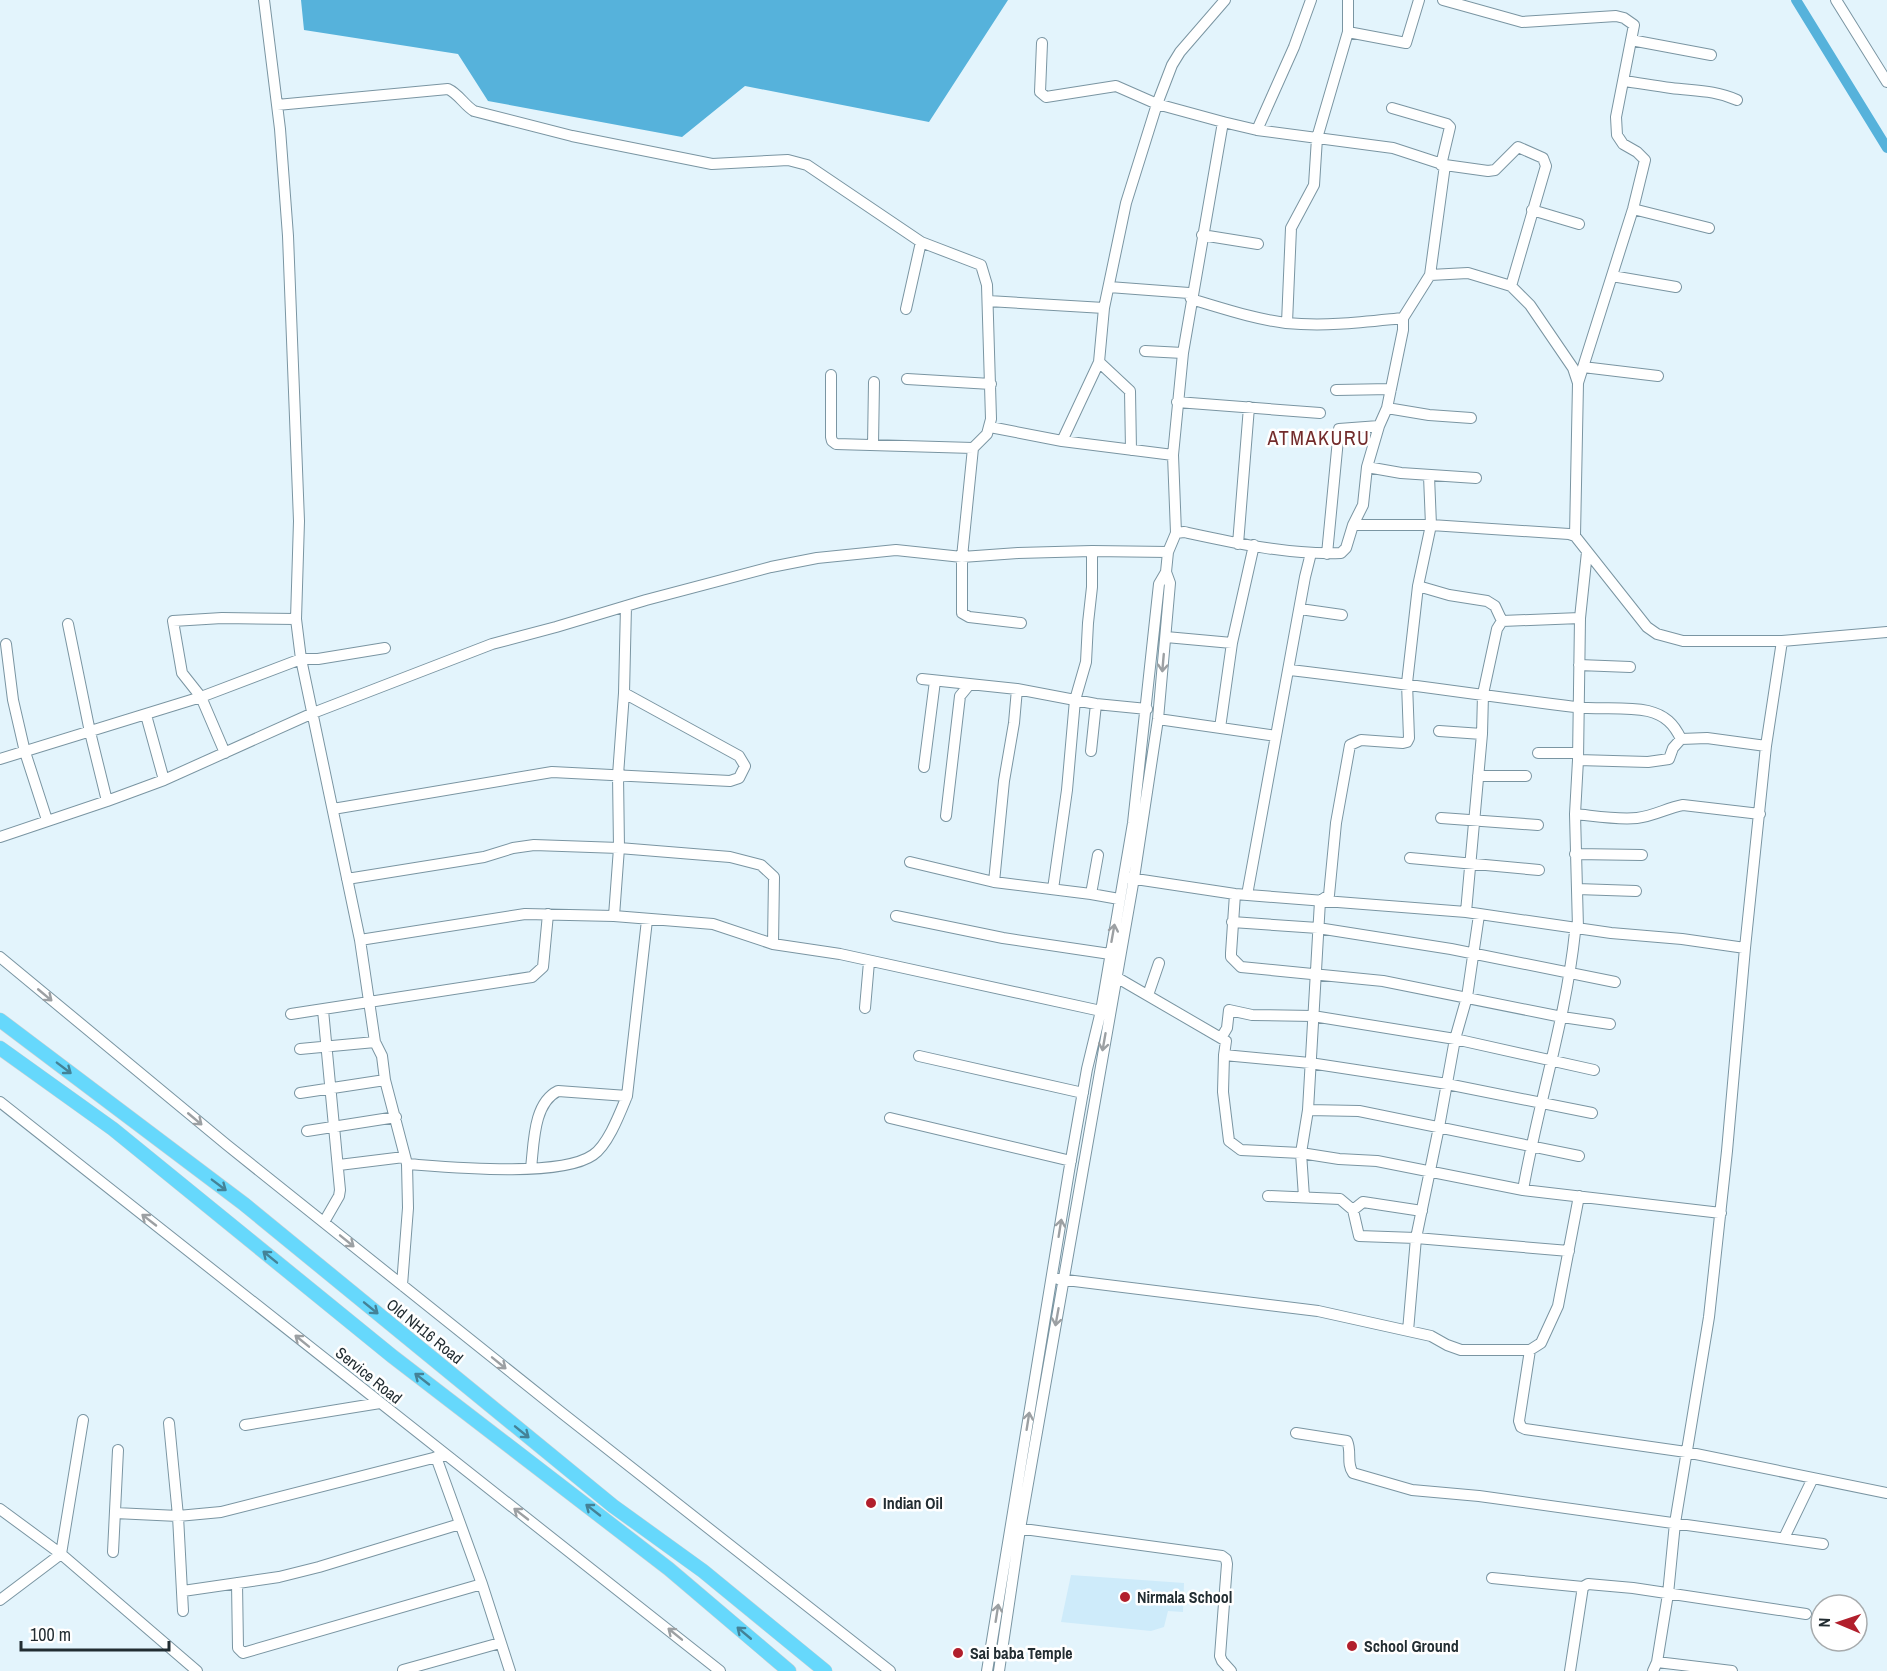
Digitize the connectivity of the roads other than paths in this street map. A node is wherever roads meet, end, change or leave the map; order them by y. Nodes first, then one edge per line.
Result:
1 (264, 0) edge
2 (1225, 0) edge
3 (1311, 0) edge
4 (1348, 0) edge
5 (1419, 0) edge
6 (1443, 0) edge
7 (1836, 0) edge
8 (1348, 32) junction
9 (1631, 40) junction
10 (1042, 43) dead end
11 (1711, 55) dead end
12 (1624, 81) junction
13 (1887, 82) edge
14 (1737, 100) dead end
15 (1157, 104) junction
16 (277, 105) junction
17 (1392, 108) dead end
18 (1223, 122) junction
19 (1257, 130) junction
20 (1317, 138) junction
21 (1443, 165) junction
22 (1633, 209) junction
23 (1532, 210) junction
24 (1579, 224) dead end
25 (1709, 228) dead end
26 (1202, 235) junction
27 (921, 242) junction
28 (1258, 244) dead end
29 (1430, 275) junction
30 (1612, 276) junction
31 (1511, 286) junction
32 (1676, 287) dead end
33 (1109, 288) junction
34 (1191, 299) junction
35 (988, 301) junction
36 (1104, 308) junction
37 (906, 309) dead end
38 (1403, 318) junction
39 (1287, 323) junction
40 (1145, 351) dead end
41 (1183, 353) junction
42 (1099, 362) junction
43 (1583, 367) junction
44 (831, 375) dead end
45 (1658, 376) dead end
46 (907, 380) dead end
47 (874, 382) dead end
48 (1578, 383) junction
49 (991, 384) junction
50 (1390, 388) junction
51 (1336, 390) dead end
52 (1177, 402) junction
53 (1249, 407) junction
54 (1387, 408) junction
55 (1320, 413) dead end
56 (1471, 418) dead end
57 (990, 426) junction
58 (1379, 426) junction
59 (1062, 441) junction
60 (873, 445) junction
61 (973, 448) junction
62 (1131, 450) junction
63 (1173, 455) junction
64 (1367, 467) junction
65 (1429, 476) junction
66 (1476, 478) dead end
67 (1353, 525) junction
68 (1431, 525) junction
69 (1176, 533) junction
70 (1575, 536) junction
71 (1238, 544) junction
72 (1254, 545) junction
73 (1092, 551) junction
74 (1168, 552) junction
75 (1587, 552) junction
76 (1311, 553) junction
77 (1327, 554) junction
78 (962, 557) junction
79 (1166, 572) junction
80 (1418, 586) junction
81 (626, 606) junction
82 (1300, 609) junction
83 (1342, 615) dead end
84 (1580, 618) junction
85 (296, 620) junction
86 (1502, 621) junction
87 (1021, 623) dead end
88 (68, 624) dead end
89 (1887, 632) edge
90 (1166, 637) junction
91 (1782, 641) junction
92 (6, 644) dead end
93 (1232, 644) junction
94 (385, 648) dead end
95 (301, 659) junction
96 (1579, 665) junction
97 (1629, 667) dead end
98 (1290, 670) junction
99 (922, 679) dead end
100 (935, 681) junction
101 (1407, 683) junction
102 (969, 685) junction
103 (1017, 689) junction
104 (624, 693) junction
105 (1483, 694) junction
106 (201, 697) junction
107 (1075, 700) junction
108 (1096, 704) junction
109 (1578, 708) junction
110 (1146, 709) junction
111 (313, 713) junction
112 (146, 715) junction
113 (1158, 719) junction
114 (1220, 728) junction
115 (1439, 731) dead end
116 (90, 732) junction
117 (1482, 734) junction
118 (1276, 736) junction
119 (1681, 739) junction
120 (1766, 746) junction
121 (1091, 751) dead end
122 (25, 752) junction
123 (225, 753) junction
124 (1538, 753) dead end
125 (1578, 757) junction
126 (0, 759) edge
127 (924, 767) dead end
128 (618, 775) junction
129 (1478, 776) junction
130 (1526, 777) dead end
131 (165, 780) junction
132 (107, 801) junction
133 (333, 809) junction
134 (1575, 814) junction
135 (1760, 814) junction
136 (946, 816) dead end
137 (1441, 818) dead end
138 (46, 820) junction
139 (1474, 820) junction
140 (1538, 825) dead end
141 (0, 837) edge
142 (619, 849) junction
143 (1575, 854) junction
144 (1098, 855) dead end
145 (1642, 855) dead end
146 (1410, 858) dead end
147 (910, 862) dead end
148 (1470, 863) junction
149 (1539, 870) dead end
150 (1129, 878) junction
151 (347, 879) junction
152 (994, 882) junction
153 (1053, 889) junction
154 (1577, 889) junction
155 (1636, 891) dead end
156 (1091, 894) junction
157 (1235, 894) junction
158 (1247, 895) junction
159 (1119, 899) junction
160 (1320, 901) junction
161 (1467, 912) junction
162 (548, 914) junction
163 (1479, 915) junction
164 (614, 916) junction
165 (896, 916) dead end
166 (647, 920) junction
167 (1232, 922) junction
168 (1578, 927) junction
169 (1318, 928) junction
170 (360, 940) junction
171 (773, 944) junction
172 (1745, 948) junction
173 (1110, 954) junction
174 (1473, 955) junction
175 (0, 957) edge
176 (869, 962) junction
177 (1159, 963) dead end
178 (1571, 973) junction
179 (1315, 974) junction
180 (1116, 976) junction
181 (1615, 982) dead end
182 (1148, 996) junction
183 (1467, 997) junction
184 (368, 1003) junction
185 (865, 1008) dead end
186 (323, 1010) junction
187 (1101, 1011) junction
188 (291, 1014) dead end
189 (1312, 1016) junction
190 (1562, 1017) junction
191 (0, 1020) edge
192 (1610, 1024) dead end
193 (1221, 1038) junction
194 (1455, 1039) junction
195 (375, 1042) junction
196 (0, 1048) edge
197 (325, 1048) junction
198 (300, 1049) dead end
199 (919, 1056) dead end
200 (1224, 1056) junction
201 (1550, 1060) junction
202 (1310, 1063) junction
203 (1594, 1070) dead end
204 (385, 1080) junction
205 (1447, 1084) junction
206 (329, 1089) junction
207 (300, 1093) dead end
208 (1083, 1093) junction
209 (627, 1096) junction
210 (0, 1102) edge
211 (1541, 1102) junction
212 (1308, 1110) junction
213 (1592, 1113) dead end
214 (396, 1117) junction
215 (890, 1118) dead end
216 (333, 1127) junction
217 (1439, 1127) junction
218 (307, 1131) dead end
219 (1531, 1144) junction
220 (1301, 1153) junction
221 (1580, 1156) dead end
222 (405, 1161) junction
223 (1071, 1161) junction
224 (339, 1165) junction
225 (531, 1168) junction
226 (1429, 1171) junction
227 (1523, 1190) junction
228 (1268, 1196) dead end
229 (1579, 1196) junction
230 (1304, 1197) junction
231 (1353, 1210) junction
232 (1422, 1210) junction
233 (1721, 1213) junction
234 (324, 1222) junction
235 (1416, 1238) junction
236 (1569, 1251) junction
237 (1052, 1278) junction
238 (1063, 1280) junction
239 (402, 1285) junction
240 (1408, 1331) junction
241 (1530, 1350) junction
242 (380, 1403) junction
243 (82, 1420) dead end
244 (169, 1423) dead end
245 (245, 1425) dead end
246 (1296, 1433) dead end
247 (118, 1450) dead end
248 (1686, 1452) junction
249 (440, 1456) junction
250 (1813, 1478) junction
251 (1887, 1493) edge
252 (0, 1509) edge
253 (115, 1513) junction
254 (178, 1516) junction
255 (1675, 1523) junction
256 (460, 1524) junction
257 (1015, 1528) junction
258 (1784, 1538) junction
259 (1823, 1544) dead end
260 (113, 1552) dead end
261 (61, 1554) junction
262 (1492, 1578) dead end
263 (237, 1583) junction
264 (482, 1584) junction
265 (1583, 1587) junction
266 (183, 1591) junction
267 (1668, 1593) junction
268 (0, 1600) edge
269 (183, 1611) dead end
270 (1806, 1614) dead end
271 (500, 1642) junction
272 (1655, 1667) edge
273 (403, 1670) edge
274 (198, 1671) edge
275 (510, 1671) edge
276 (720, 1671) edge
277 (789, 1671) edge
278 (825, 1671) edge
279 (890, 1671) edge
280 (987, 1671) edge
281 (999, 1671) edge
282 (1232, 1671) edge
283 (1570, 1671) edge
284 (1732, 1671) edge

1 - 16 street
2 - 15 street
3 - 19 street
4 - 8 street
5 - 8 street
6 - 9 street
7 - 13 street
8 - 20 street
9 - 11 street
9 - 12 street
10 - 15 street
12 - 14 street
12 - 22 street
15 - 18 street
15 - 33 street
16 - 27 street
16 - 85 street
17 - 21 street
18 - 19 street
18 - 26 street
19 - 20 street
20 - 21 street
20 - 39 street
21 - 23 street
21 - 29 street
22 - 25 street
22 - 30 street
23 - 24 street
23 - 31 street
26 - 28 street
26 - 34 street
27 - 35 street
27 - 37 street
29 - 31 street
29 - 38 street
30 - 32 street
30 - 43 street
31 - 48 street
33 - 34 street
33 - 36 street
34 - 39 street
34 - 41 street
35 - 36 street
35 - 49 street
36 - 42 street
38 - 39 street
38 - 50 street
40 - 41 street
41 - 52 street
42 - 59 street
42 - 62 street
43 - 45 street
43 - 48 street
44 - 60 street
46 - 49 street
47 - 60 street
48 - 70 street
49 - 57 street
50 - 51 street
50 - 54 street
52 - 53 street
52 - 63 street
53 - 55 street
53 - 71 street
54 - 56 street
54 - 58 street
57 - 59 street
57 - 61 street
58 - 64 street
58 - 77 street
59 - 62 street
60 - 61 street
61 - 78 street
62 - 63 street
63 - 69 street
64 - 65 street
64 - 67 street
65 - 66 street
65 - 68 street
67 - 68 street
67 - 77 street
68 - 70 street
68 - 80 street
69 - 71 street
69 - 74 street
70 - 75 street
71 - 72 street
72 - 76 street
72 - 93 street
73 - 74 street
73 - 78 street
73 - 107 street
74 - 79 street
75 - 84 street
75 - 91 street
76 - 77 street
76 - 82 street
78 - 81 street
78 - 87 street
79 - 90 street
79 - 110 street
80 - 86 street
80 - 101 street
81 - 104 street
81 - 111 street
82 - 83 street
82 - 98 street
84 - 86 street
84 - 96 street
85 - 95 street
85 - 106 street
86 - 105 street
88 - 116 street
89 - 91 street
90 - 93 street
90 -> 113 street
91 - 120 street
92 - 122 street
93 - 114 street
94 - 95 street
95 - 106 street
95 - 111 street
96 - 97 street
96 - 109 street
98 - 101 street
98 - 118 street
99 - 100 street
100 - 102 street
100 - 127 street
101 - 105 street
101 - 160 street
102 - 103 street
102 - 136 street
103 - 107 street
103 - 152 street
104 - 128 street
104 - 128 street
105 - 109 street
105 - 117 street
106 - 112 street
106 - 123 street
107 - 108 street
107 - 153 street
108 - 110 street
108 - 121 street
109 - 119 street
109 - 125 street
110 - 150 street
111 - 123 street
111 - 133 street
112 - 116 street
112 - 131 street
113 - 114 street
113 - 150 street
114 - 118 street
115 - 117 street
116 - 122 street
116 - 132 street
117 - 129 street
118 - 158 street
119 - 120 street
119 - 125 street
120 - 135 street
122 - 126 street
122 - 138 street
123 - 131 street
124 - 125 street
125 - 134 street
128 - 133 street
128 - 142 street
129 - 130 street
129 - 139 street
131 - 132 street
132 - 138 street
133 - 151 street
134 - 135 street
134 - 143 street
135 - 172 street
137 - 139 street
138 - 141 street
139 - 140 street
139 - 148 street
142 - 151 street
142 - 164 street
142 - 171 street
143 - 145 street
143 - 154 street
144 - 156 street
146 - 148 street
147 - 152 street
148 - 149 street
148 - 161 street
150 - 157 street
150 - 159 street
150 - 180 street
151 - 170 street
152 - 153 street
153 - 156 street
154 - 155 street
154 - 168 street
156 - 159 street
157 - 158 street
157 - 167 street
158 - 160 street
173 -> 159 street
160 - 161 street
160 - 169 street
161 - 163 street
162 - 164 street
162 - 170 street
162 - 184 street
163 - 168 street
163 - 174 street
164 - 166 street
165 - 173 street
166 - 171 street
166 - 209 street
167 - 169 street
167 - 179 street
168 - 172 street
168 - 178 street
169 - 174 street
169 - 179 street
170 - 184 street
171 - 176 street
172 - 233 street
173 - 187 street
174 - 178 street
174 - 183 street
175 -> 234 street
176 - 185 street
176 - 187 street
177 - 182 street
178 - 181 street
178 - 190 street
179 - 183 street
179 - 189 street
180 - 182 street
180 -> 238 street
182 - 193 street
183 - 190 street
183 - 194 street
184 - 186 street
184 - 195 street
186 - 188 street
186 - 197 street
187 - 208 street
189 - 193 street
189 - 194 street
189 - 202 street
190 - 192 street
190 - 201 street
191 -> 278 main road, Old NH16 Road
193 - 200 street
194 - 201 street
194 - 205 street
195 - 197 street
195 - 204 street
277 -> 196 main road
197 - 198 street
197 - 206 street
199 - 208 street
200 - 202 street
200 - 220 street
201 - 203 street
201 - 211 street
202 - 205 street
202 - 212 street
204 - 206 street
204 - 214 street
205 - 211 street
205 - 217 street
206 - 207 street
206 - 216 street
208 - 223 street
209 - 225 street
209 - 225 street
242 -> 210 street, Service Road
211 - 213 street
211 - 219 street
212 - 217 street
212 - 220 street
214 - 216 street
214 - 222 street
215 - 223 street
216 - 218 street
216 - 224 street
217 - 219 street
217 - 226 street
219 - 221 street
219 - 227 street
220 - 226 street
220 - 230 street
222 - 224 street
222 - 225 street
222 - 239 street
237 -> 223 street
224 - 234 street
226 - 227 street
226 - 232 street
227 - 229 street
228 - 230 street
229 - 233 street
229 - 236 street
230 - 231 street
231 - 232 street
231 - 235 street
232 - 235 street
233 - 248 street
234 -> 239 street
235 - 236 street
235 - 240 street
236 - 241 street
237 - 238 street
257 -> 237 street
238 - 240 street
238 -> 257 street
239 -> 279 street
240 - 241 street
241 - 248 street
242 - 245 street
242 - 249 street, Service Road
243 - 261 street
244 - 254 street
246 - 255 street
247 - 253 street
248 - 250 street
248 - 255 street
249 - 254 street
249 - 256 street
276 -> 249 street, Service Road
250 - 251 street
250 - 258 street
252 - 261 street
253 - 254 street
253 - 260 street
254 - 266 street
255 - 258 street
255 - 267 street
256 - 263 street
256 - 264 street
280 -> 257 street
257 - 281 street
257 - 282 street
258 - 259 street
261 - 268 street
261 - 274 street
262 - 265 street
263 - 264 street
263 - 266 street
264 - 271 street
265 - 267 street
265 - 283 street
266 - 269 street
267 - 270 street
267 - 272 street
271 - 273 street
271 - 275 street
272 - 284 street

